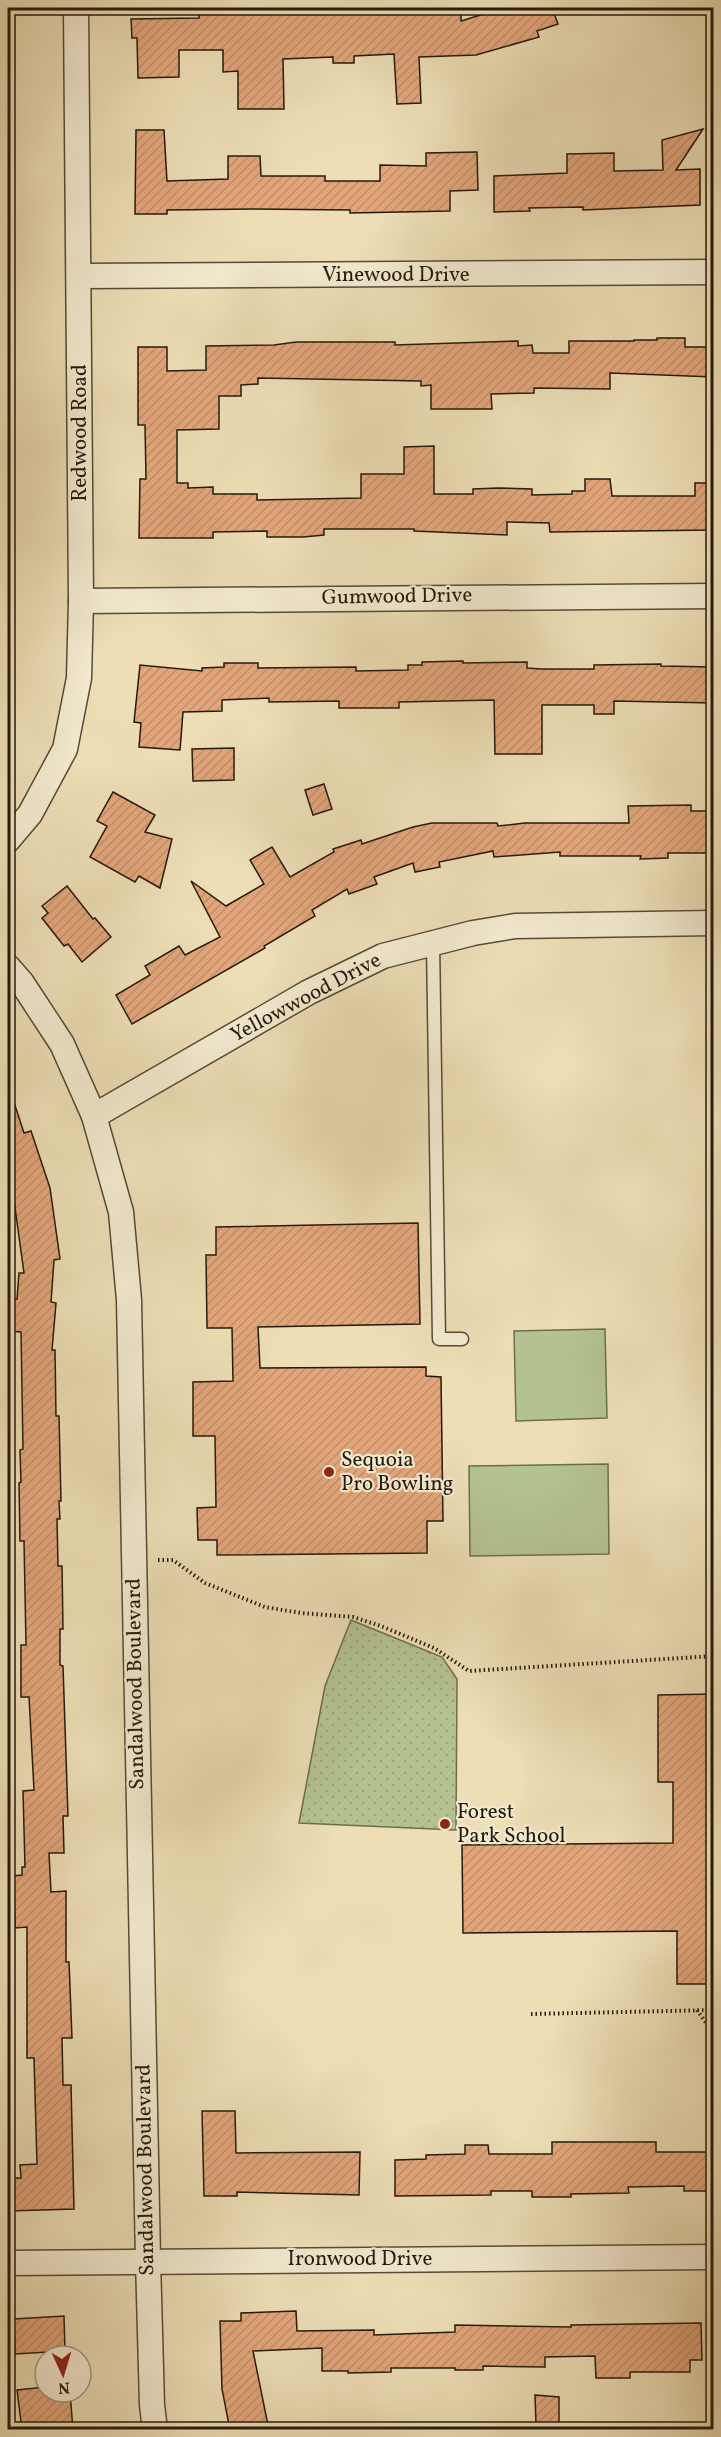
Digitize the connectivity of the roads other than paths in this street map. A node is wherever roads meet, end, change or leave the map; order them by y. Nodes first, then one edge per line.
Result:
1 (76, 8) edge
2 (714, 272) edge
3 (79, 276) junction
4 (714, 596) edge
5 (81, 601) junction
6 (8, 840) edge
7 (714, 923) edge
8 (433, 942) junction
9 (8, 968) edge
10 (94, 1116) junction
11 (462, 1339) dead end
12 (714, 2257) edge
13 (148, 2260) junction
14 (8, 2263) edge
15 (155, 2430) edge

1 - 3 street, Redwood Road
2 - 3 street, Vinewood Drive
3 - 5 street, Redwood Road
4 - 5 street, Gumwood Drive
5 - 6 street, Redwood Road
7 - 8 street, Yellowwood Drive
8 - 10 street, Yellowwood Drive
8 - 11 lane
9 - 10 street, Sandalwood Boulevard
10 - 13 street, Sandalwood Boulevard
12 - 13 street, Ironwood Drive
13 - 14 street, Ironwood Drive
13 - 15 street, Sandalwood Boulevard

